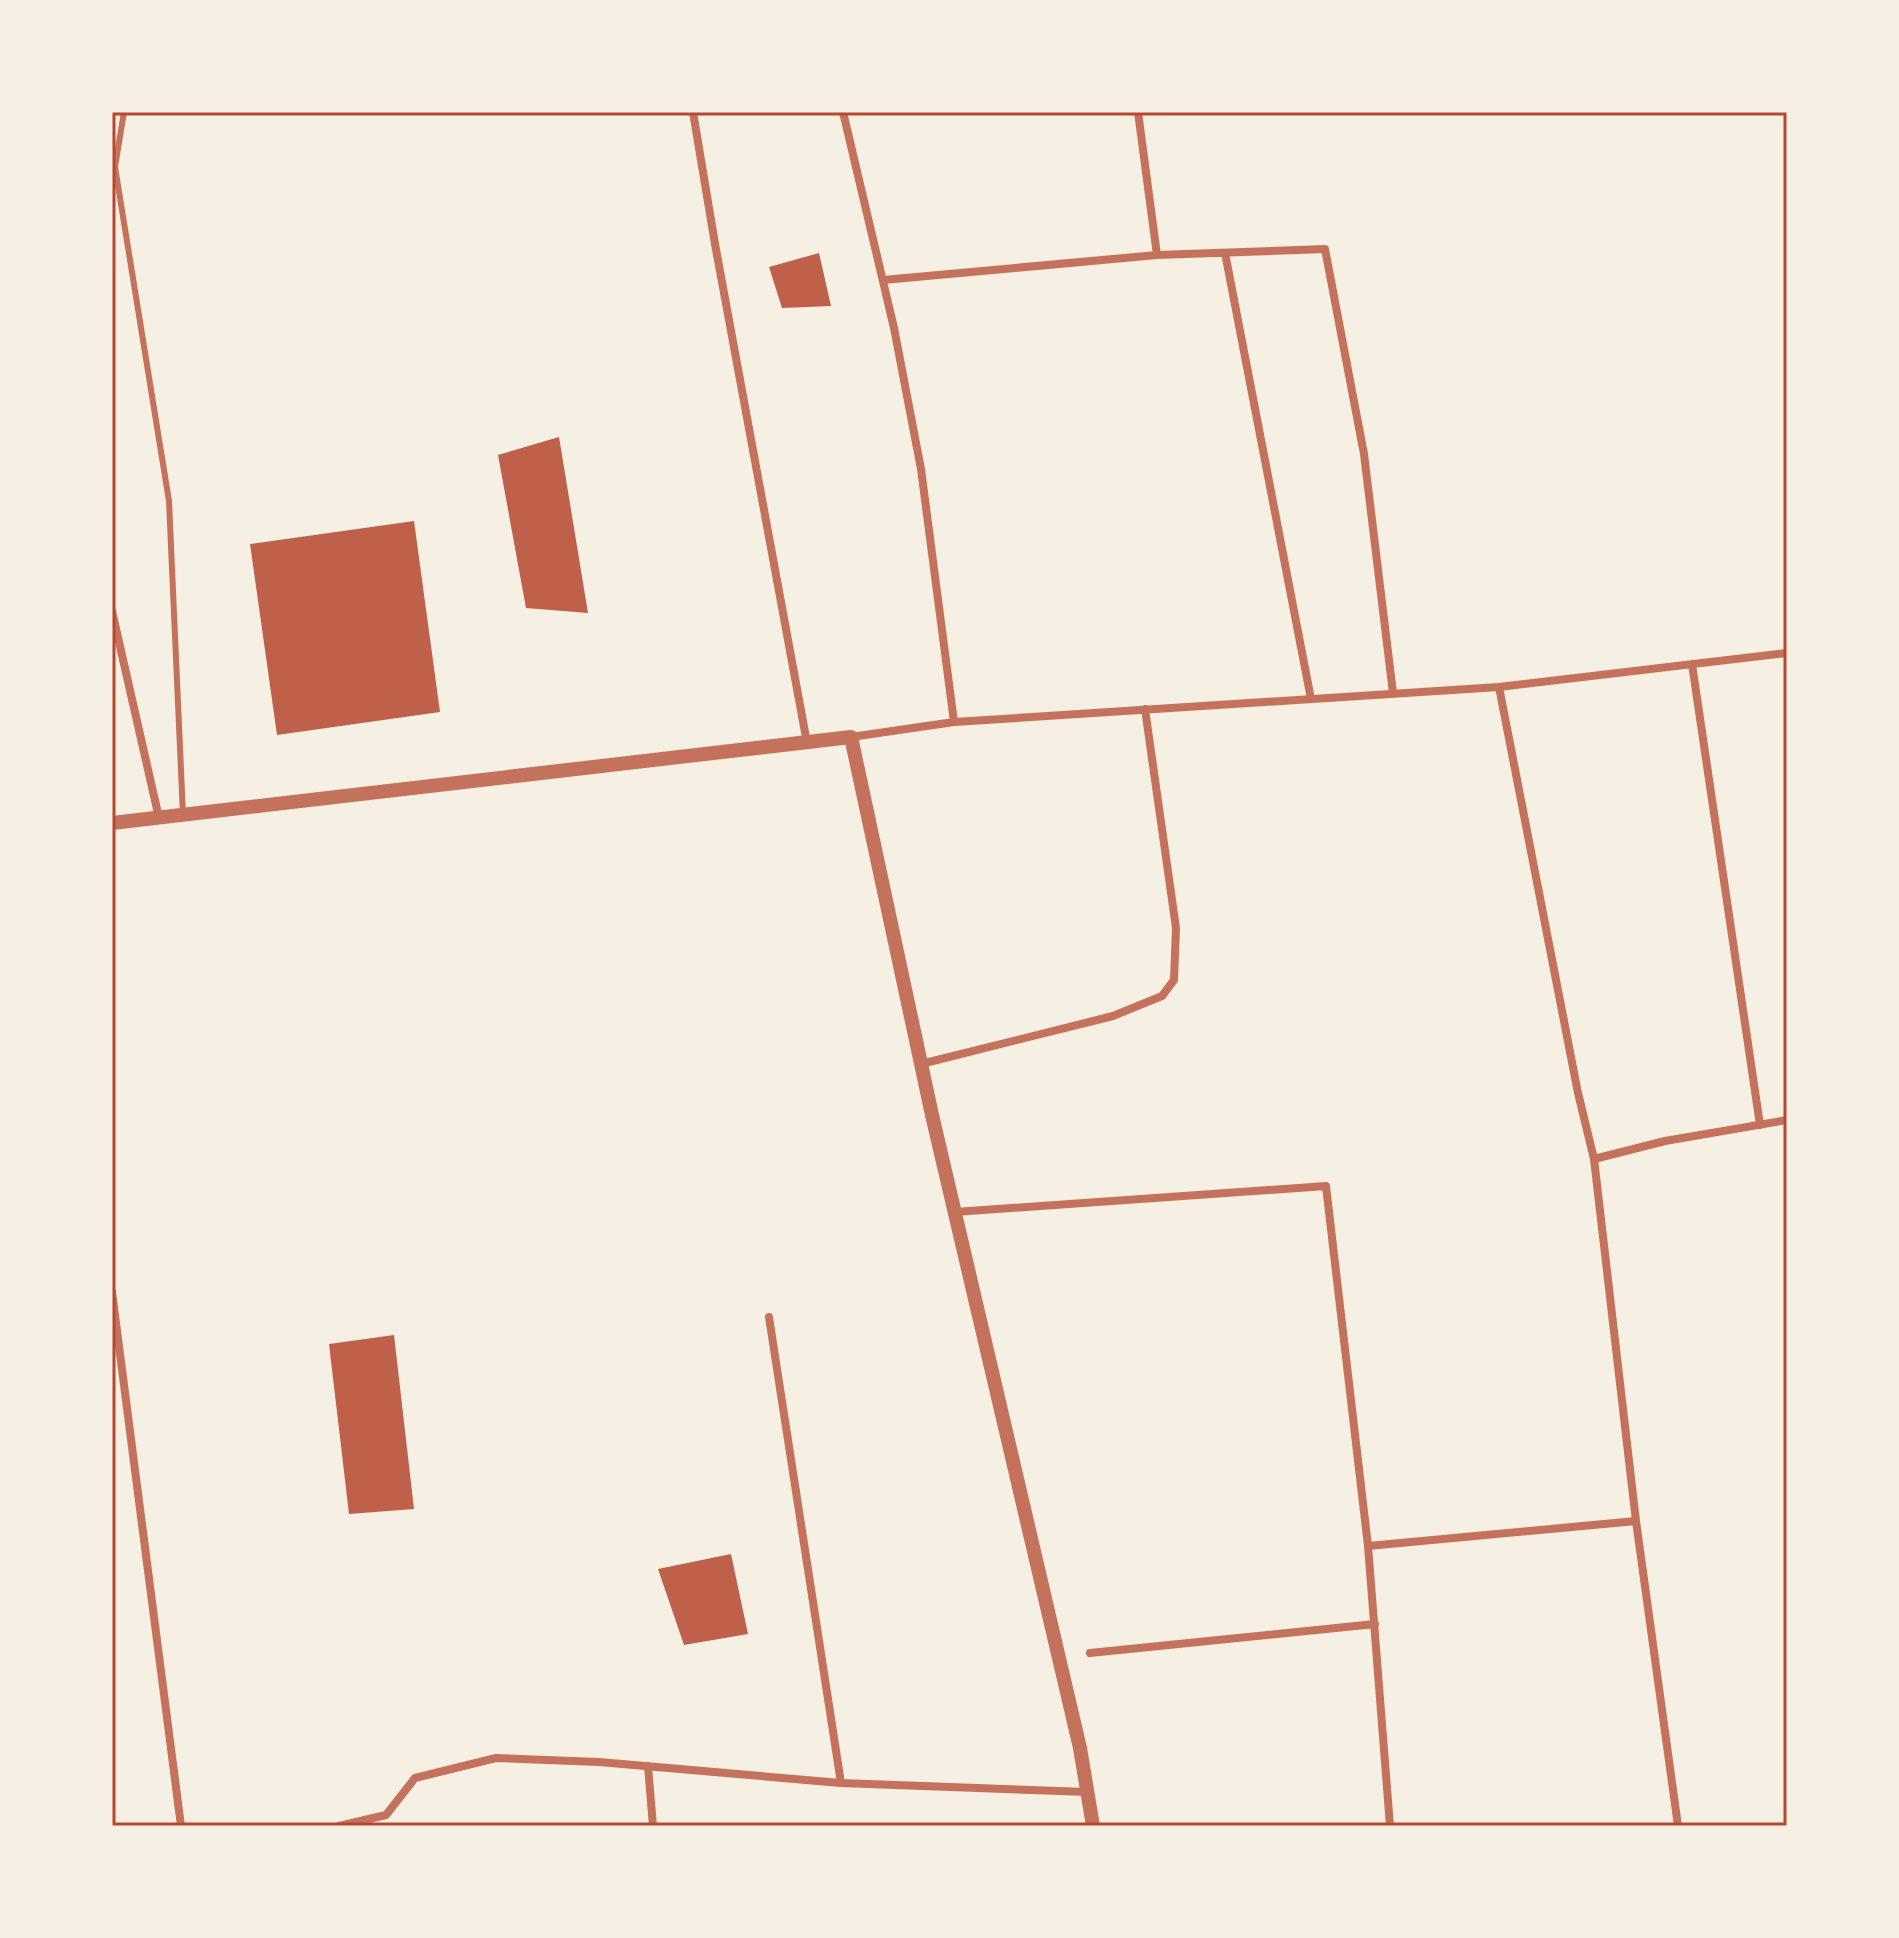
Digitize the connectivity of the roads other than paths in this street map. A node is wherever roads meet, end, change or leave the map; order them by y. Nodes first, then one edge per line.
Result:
1 (124, 112) edge
2 (693, 112) edge
3 (843, 112) edge
4 (1138, 112) edge
5 (1225, 253) junction
6 (1157, 255) junction
7 (883, 280) junction
8 (112, 611) edge
9 (1787, 653) edge
10 (1692, 664) junction
11 (1499, 687) junction
12 (1393, 693) junction
13 (1311, 699) junction
14 (1145, 709) junction
15 (954, 722) junction
16 (851, 737) junction
17 (807, 743) junction
18 (183, 815) junction
19 (159, 818) junction
20 (112, 823) edge
21 (921, 1064) junction
22 (1787, 1120) edge
23 (1760, 1125) junction
24 (1594, 1159) junction
25 (955, 1212) junction
26 (112, 1292) edge
27 (769, 1317) dead end
28 (1636, 1521) junction
29 (1368, 1546) junction
30 (1375, 1624) junction
31 (1090, 1653) dead end
32 (648, 1766) junction
33 (841, 1783) junction
34 (1087, 1792) junction
35 (181, 1826) edge
36 (339, 1826) edge
37 (653, 1826) edge
38 (1093, 1826) edge
39 (1390, 1826) edge
40 (1678, 1826) edge

1 - 18 lane
2 - 17 street
3 - 7 street
4 - 6 street
5 - 6 street
5 - 12 street
5 - 13 street
6 - 7 street
7 - 15 street
8 - 19 street
9 - 10 street
10 - 11 street
10 - 23 street
11 - 12 street
11 - 24 street
12 - 13 street
13 - 14 street
14 - 15 street
14 - 21 street
15 - 16 street
16 - 17 street
16 - 21 street
17 - 18 street
18 - 19 street
19 - 20 street
21 - 25 street
22 - 23 street
23 - 24 street
24 - 28 street
25 - 29 street
25 - 34 street
26 - 35 street
27 - 33 street
28 - 29 street
28 - 40 street
29 - 30 street
30 - 31 street
30 - 39 street
32 - 33 street
32 - 36 street
32 - 37 street
33 - 34 street
34 - 38 street

